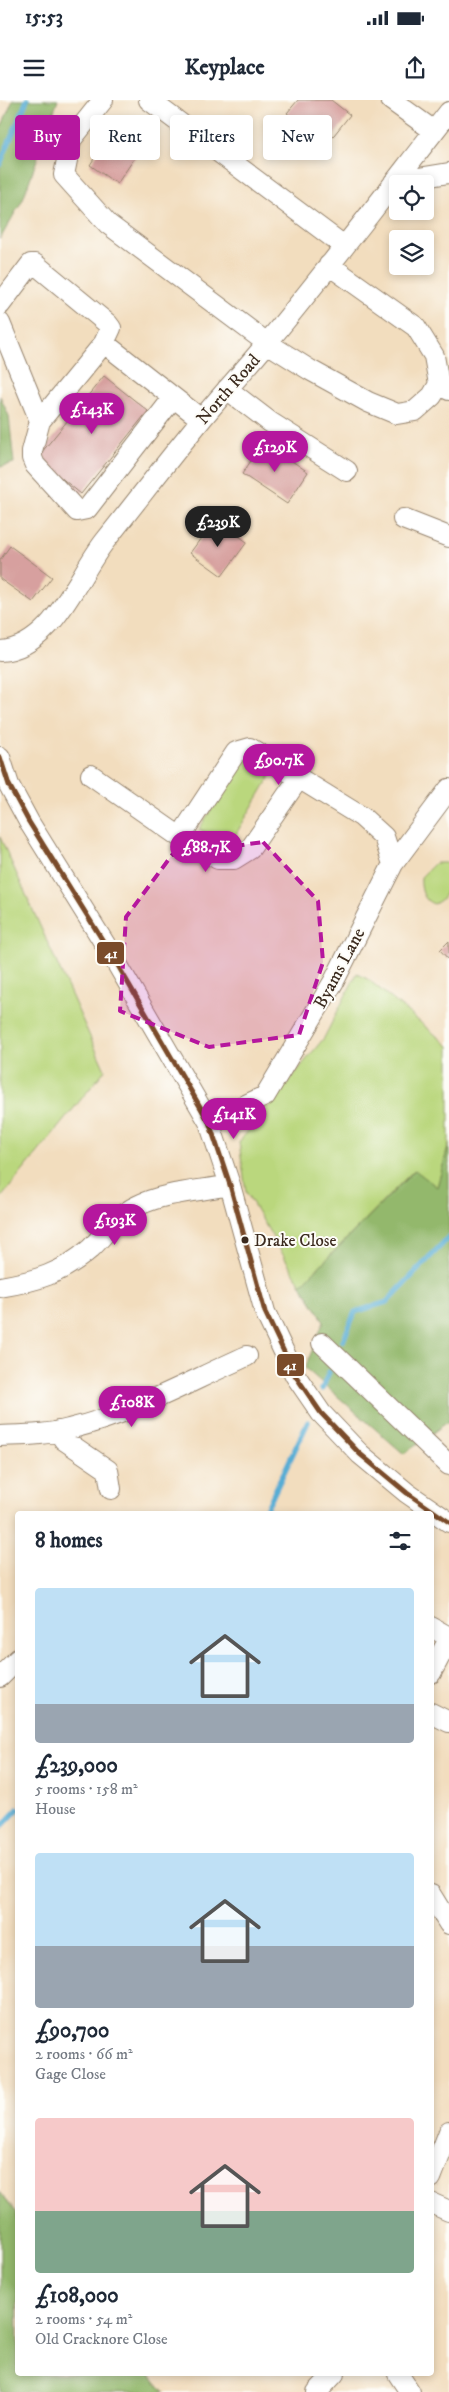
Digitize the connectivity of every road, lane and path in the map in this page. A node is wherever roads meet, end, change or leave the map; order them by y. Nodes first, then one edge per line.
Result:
1 (103, 100) edge
2 (149, 100) edge
3 (391, 100) edge
4 (449, 112) edge
5 (434, 131) junction
6 (449, 173) edge
7 (399, 175) edge
8 (434, 175) edge
9 (389, 188) edge
10 (344, 246) junction
11 (329, 265) junction
12 (0, 305) edge
13 (0, 323) edge
14 (104, 343) junction
15 (267, 343) junction
16 (444, 387) edge
17 (227, 389) junction
18 (173, 398) junction
19 (201, 419) junction
20 (40, 421) junction
21 (347, 471) dead end
22 (403, 519) dead end
23 (449, 537) edge
24 (0, 651) edge
25 (0, 757) edge
26 (90, 774) dead end
27 (299, 778) junction
28 (449, 789) edge
29 (180, 837) junction
30 (393, 864) junction
31 (209, 1122) junction
32 (230, 1185) junction
33 (0, 1287) edge
34 (322, 1343) dead end
35 (247, 1356) dead end
36 (58, 1431) junction
37 (0, 1436) edge
38 (449, 1465) edge
39 (112, 1489) dead end
40 (433, 1511) edge
41 (434, 1512) edge
42 (449, 1522) edge
43 (434, 1629) edge
44 (449, 1638) edge
45 (15, 1662) edge
46 (434, 1667) edge
47 (0, 1677) edge
48 (434, 1714) edge
49 (449, 1722) edge
50 (440, 1901) edge
51 (449, 1924) edge
52 (449, 2132) edge
53 (434, 2170) edge
54 (434, 2204) edge
55 (449, 2211) edge
56 (332, 2376) edge
57 (399, 2376) edge
58 (317, 2392) edge
59 (410, 2392) edge

1 - 15 street
2 - 10 street
3 - 5 street
4 - 5 street, North Road
5 - 7 street, North Road
6 - 8 street
9 - 10 street, North Road
10 - 11 street, North Road
11 - 15 street, North Road
11 - 16 street
12 - 14 street
13 - 20 street
14 - 18 street
14 - 20 street
15 - 16 street
15 - 17 street, North Road
17 - 19 street, North Road
17 - 21 street
18 - 19 street
18 - 20 street
19 - 24 street, North Road
22 - 23 street
25 - 31 street
26 - 29 street
27 - 29 street
27 - 29 street
27 - 30 street
28 - 30 street, Byams Lane
30 - 31 street, Byams Lane
31 - 32 street
32 - 33 street
32 - 40 street
34 - 38 street
35 - 36 street
36 - 37 street
36 - 39 street
41 - 42 street
43 - 44 street
44 - 46 street
45 - 47 street
48 - 49 street
50 - 51 street
52 - 53 street
54 - 55 street
56 - 58 street
57 - 59 street

